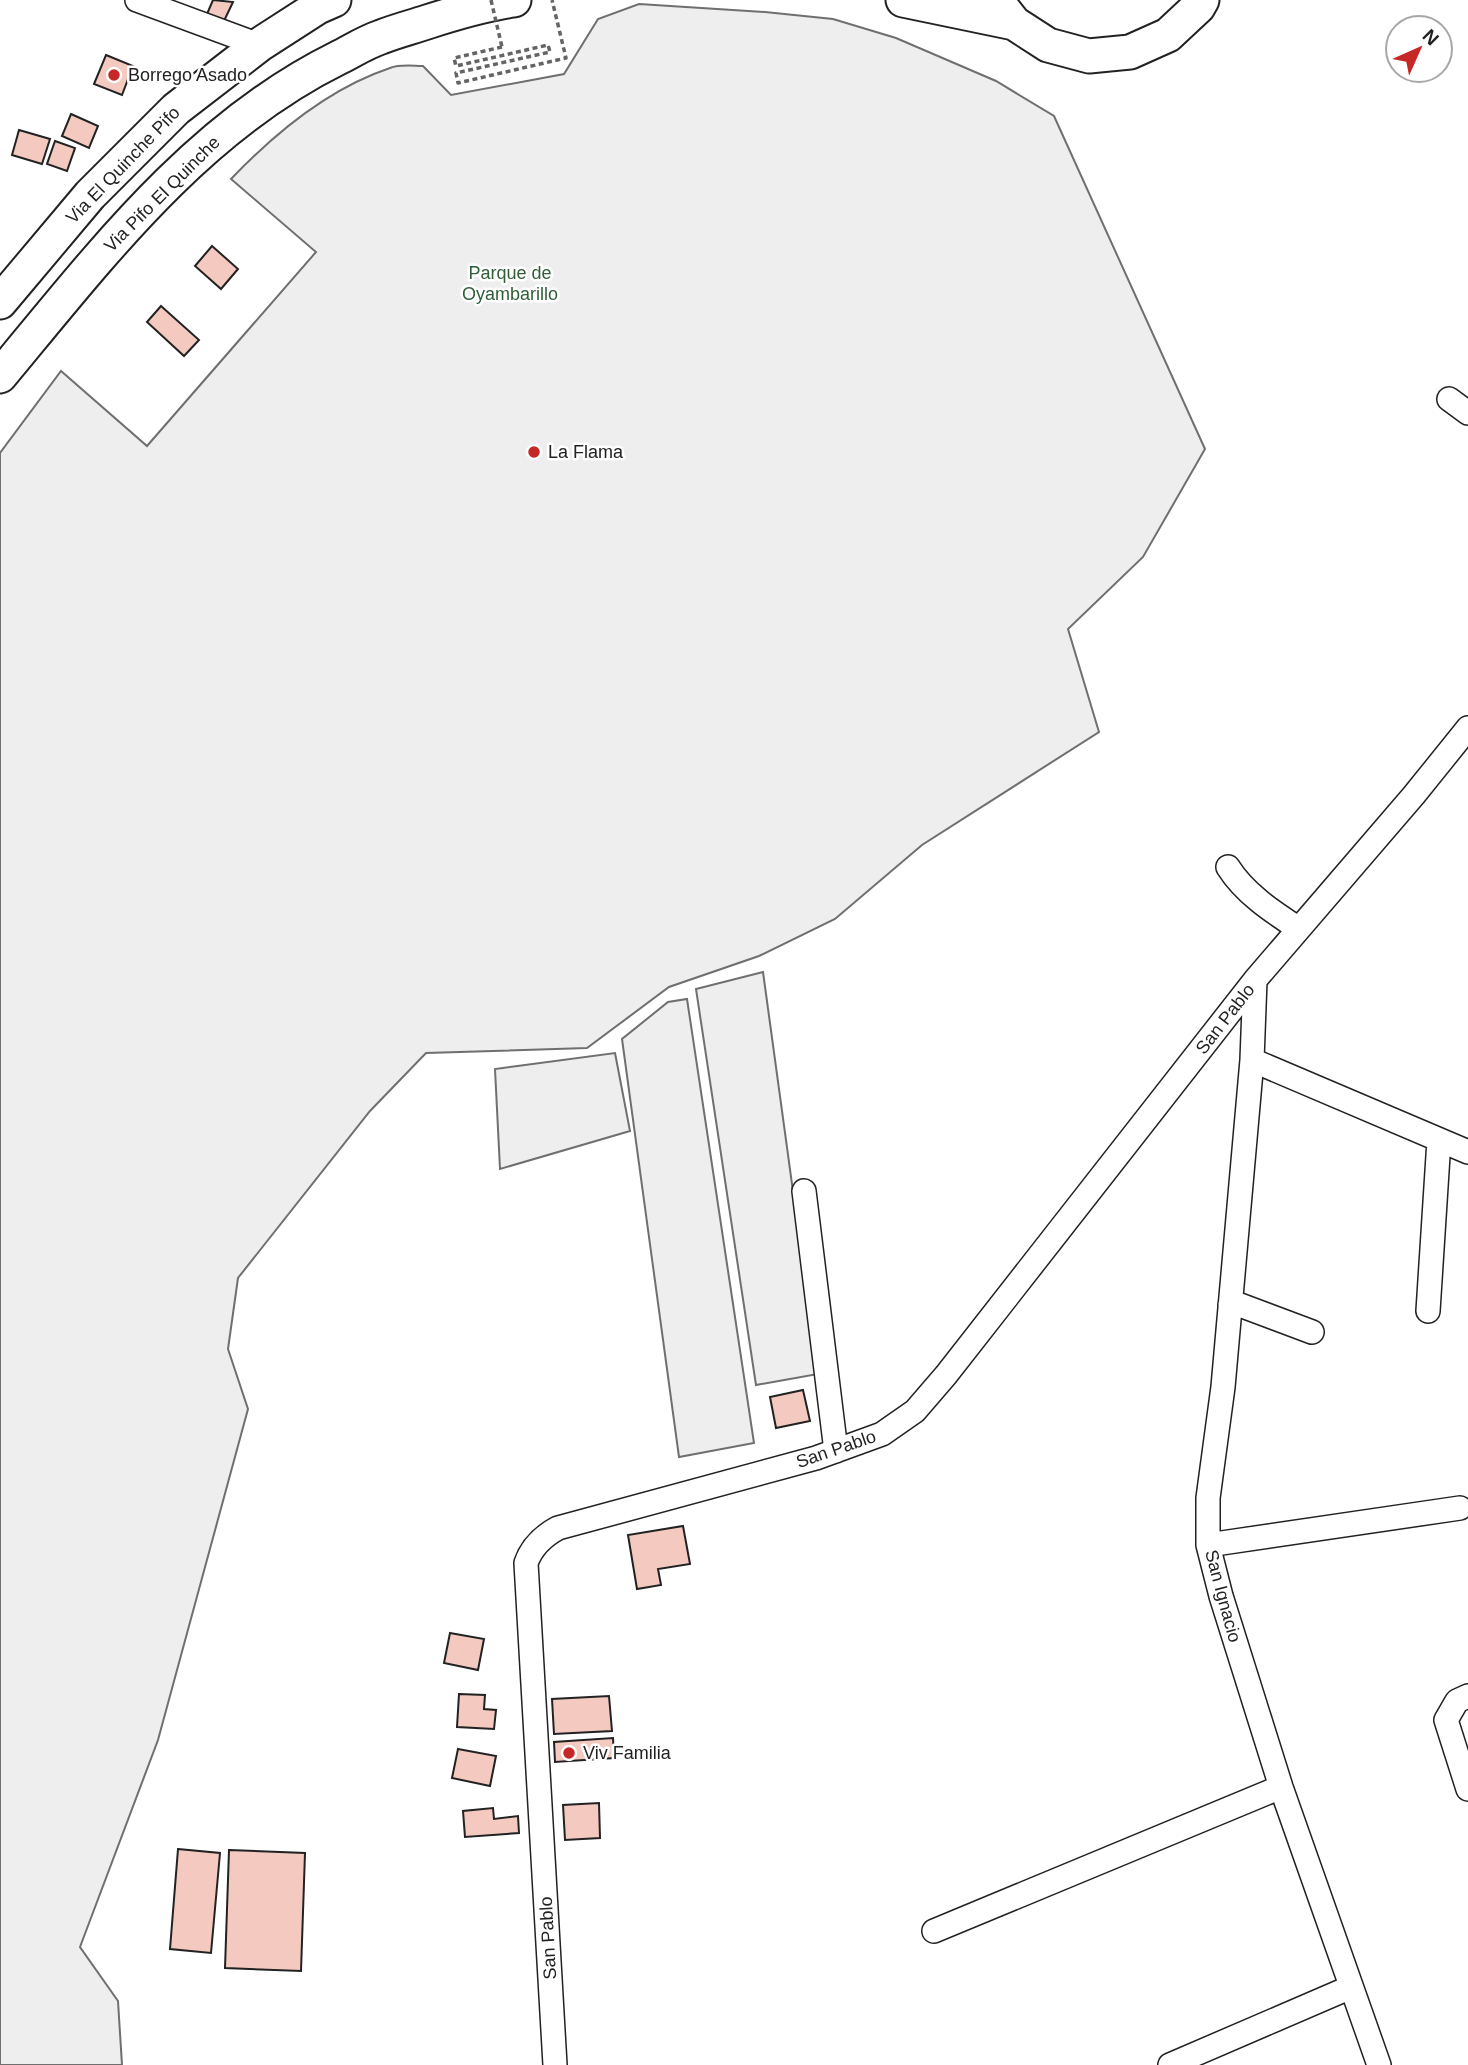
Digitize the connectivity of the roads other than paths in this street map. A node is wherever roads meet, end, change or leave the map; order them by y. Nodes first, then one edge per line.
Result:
1 (137, 0) edge
2 (334, 0) edge
3 (514, 0) edge
4 (904, 0) edge
5 (1204, 2) edge
6 (1005, 11) edge
7 (259, 45) junction
8 (0, 302) edge
9 (0, 376) edge
10 (1449, 399) dead end
11 (1468, 413) edge
12 (1468, 728) edge
13 (1228, 867) dead end
14 (1299, 929) junction
15 (1255, 980) junction
16 (1252, 1059) junction
17 (1439, 1140) junction
18 (1468, 1152) edge
19 (804, 1191) dead end
20 (1230, 1304) junction
21 (1428, 1311) dead end
22 (1312, 1332) dead end
23 (836, 1451) junction
24 (1460, 1508) dead end
25 (1208, 1545) junction
26 (1468, 1696) edge
27 (1280, 1787) junction
28 (1468, 1789) edge
29 (934, 1931) dead end
30 (1351, 1987) junction
31 (555, 2065) edge
32 (1170, 2065) edge
33 (1379, 2065) edge

1 - 7 street
2 - 7 highway, Via El Quinche Pifo
3 - 9 highway, Via Pifo El Quinche
4 - 6 highway
5 - 6 highway
7 - 8 highway, Via El Quinche Pifo
10 - 11 street
12 - 14 street, San Pablo
13 - 14 street
14 - 15 street, San Pablo
15 - 16 street, San Ignacio
15 - 23 street, San Pablo
16 - 17 street
16 - 20 street, San Ignacio
17 - 18 street
17 - 21 street
19 - 23 street
20 - 22 street
20 - 25 street, San Ignacio
23 - 31 street, San Pablo
24 - 25 street
25 - 27 street, San Ignacio
26 - 28 street
27 - 29 street
27 - 30 street, San Ignacio
30 - 32 street
30 - 33 street, San Ignacio

